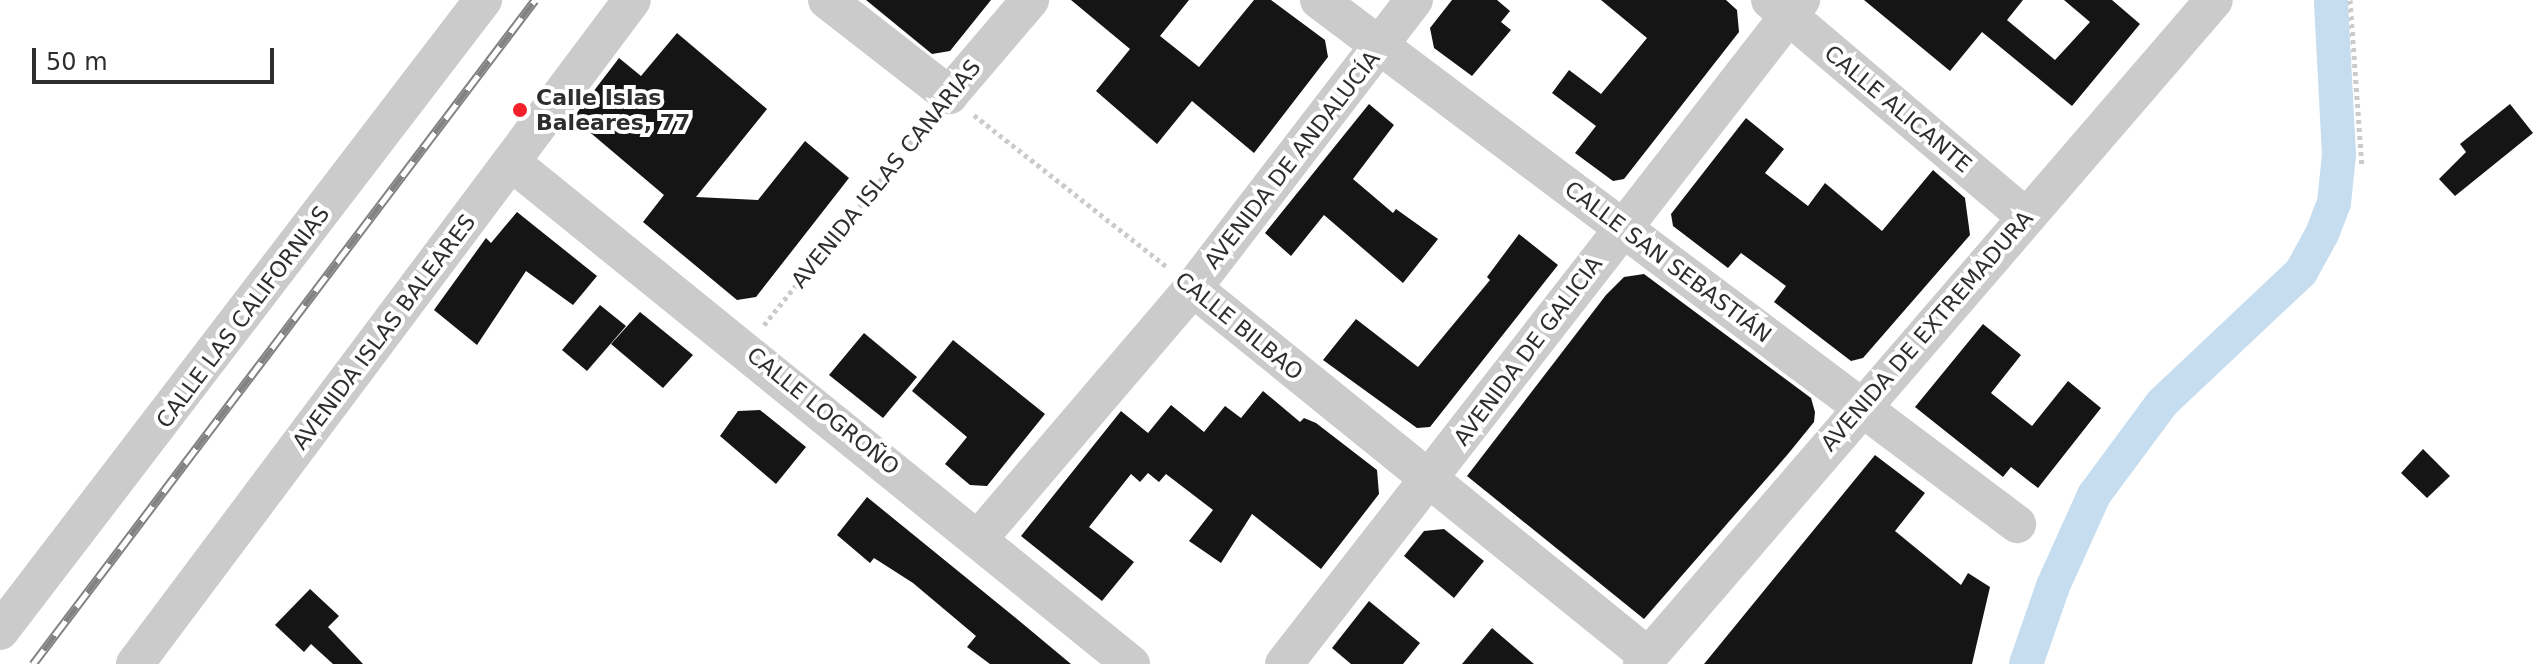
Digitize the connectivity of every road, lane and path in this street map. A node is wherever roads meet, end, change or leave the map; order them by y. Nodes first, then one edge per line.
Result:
1 (483, 0) edge
2 (632, 0) edge
3 (827, 0) edge
4 (1030, 0) edge
5 (1319, 0) edge
6 (1414, 0) edge
7 (2214, 0) edge
8 (2350, 0) edge
9 (1786, 5) edge
10 (1380, 46) junction
11 (949, 95) junction
12 (511, 162) junction
13 (2362, 167) dead end
14 (2026, 217) junction
15 (1622, 228) junction
16 (1193, 288) junction
17 (745, 349) junction
18 (1860, 406) junction
19 (1430, 479) junction
20 (2017, 524) dead end
21 (980, 537) junction
22 (0, 631) edge
23 (1645, 660) edge
24 (135, 664) edge
25 (1131, 664) edge
26 (1284, 664) edge

1 - 22 street, CALLE LAS CALIFORNIAS
2 - 12 street, AVENIDA ISLAS BALEARES
3 - 11 street
4 - 11 street, AVENIDA ISLAS CANARIAS
5 - 10 street, CALLE SAN SEBASTIÁN
6 - 10 street, AVENIDA DE ANDALUCÍA
7 - 14 street, AVENIDA DE EXTREMADURA
8 - 13 path
9 - 14 street, CALLE ALICANTE
9 - 15 street, AVENIDA DE GALICIA
10 - 15 street, CALLE SAN SEBASTIÁN
10 - 16 street, AVENIDA DE ANDALUCÍA
11 - 16 path, CALLE BILBAO
11 - 17 path, AVENIDA ISLAS CANARIAS
12 - 17 street, CALLE LOGROÑO
12 - 24 street, AVENIDA ISLAS BALEARES
14 - 18 street, AVENIDA DE EXTREMADURA
15 - 18 street, CALLE SAN SEBASTIÁN
15 - 19 street, AVENIDA DE GALICIA
16 - 19 street, CALLE BILBAO
16 - 21 street, AVENIDA DE ANDALUCÍA
17 - 21 street, CALLE LOGROÑO
18 - 20 street, CALLE SAN SEBASTIÁN
18 - 23 street, AVENIDA DE EXTREMADURA
19 - 23 street, CALLE BILBAO
19 - 26 street, AVENIDA DE GALICIA
21 - 25 street, CALLE LOGROÑO

